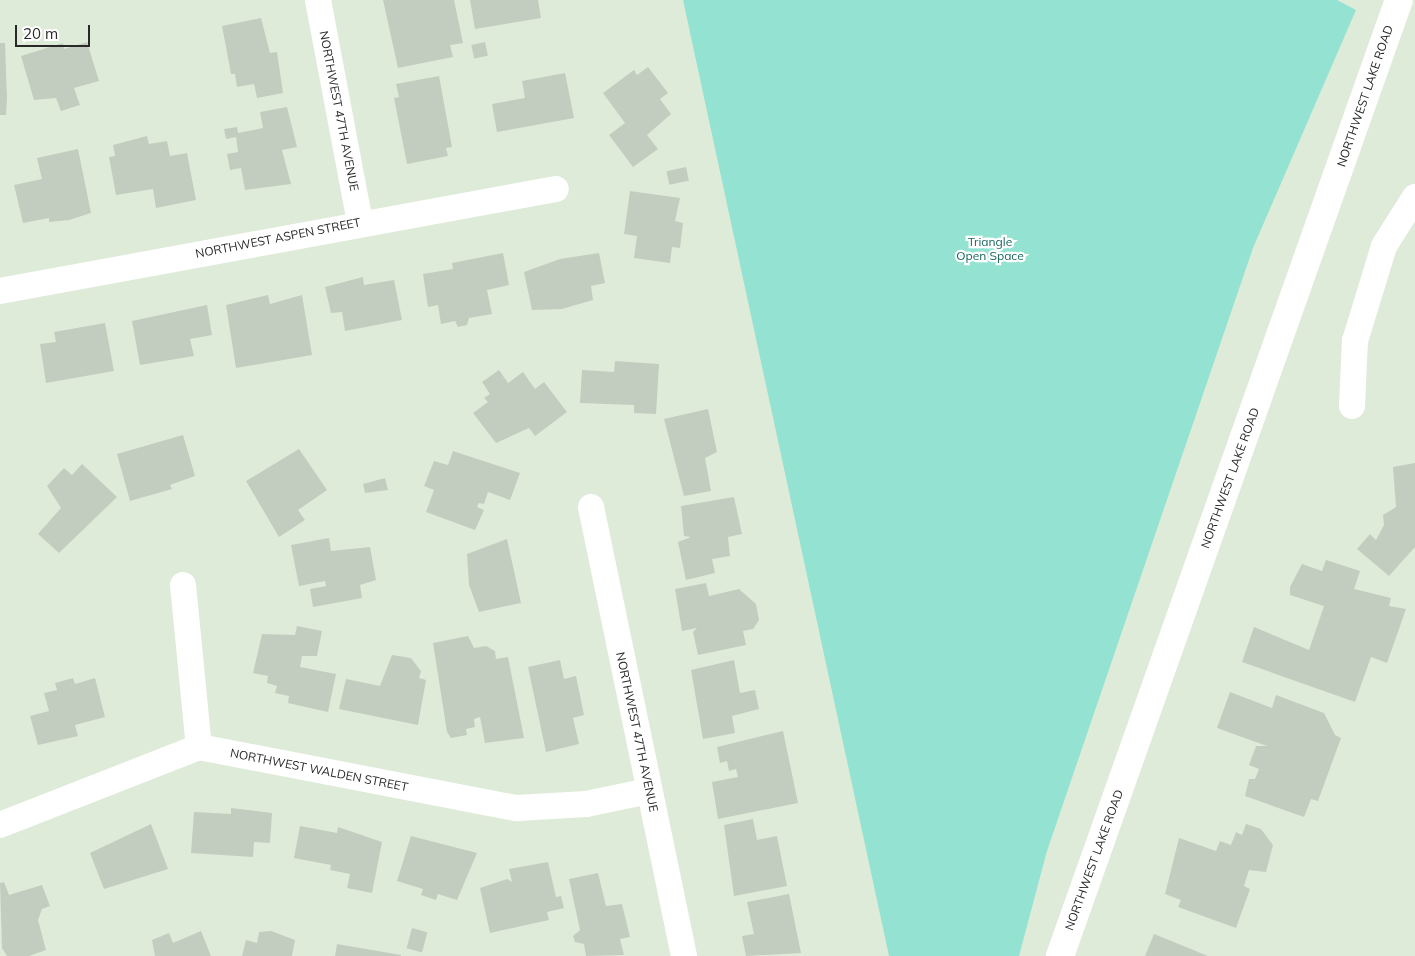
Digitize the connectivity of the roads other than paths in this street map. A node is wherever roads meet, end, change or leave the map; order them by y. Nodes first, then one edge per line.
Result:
1 (318, 0) edge
2 (1398, 0) edge
3 (556, 189) dead end
4 (1415, 197) edge
5 (360, 222) junction
6 (0, 291) edge
7 (1352, 406) dead end
8 (591, 507) dead end
9 (183, 585) dead end
10 (199, 747) junction
11 (649, 791) junction
12 (0, 825) edge
13 (684, 956) edge
14 (1060, 956) edge

1 - 5 street, NORTHWEST 47TH AVENUE
2 - 14 main road, NORTHWEST LAKE ROAD
3 - 5 street, NORTHWEST ASPEN STREET
4 - 7 street
5 - 6 street, NORTHWEST ASPEN STREET
8 - 11 street, NORTHWEST 47TH AVENUE
9 - 10 street
10 - 11 street, NORTHWEST WALDEN STREET
10 - 12 street
11 - 13 street, NORTHWEST 47TH AVENUE

